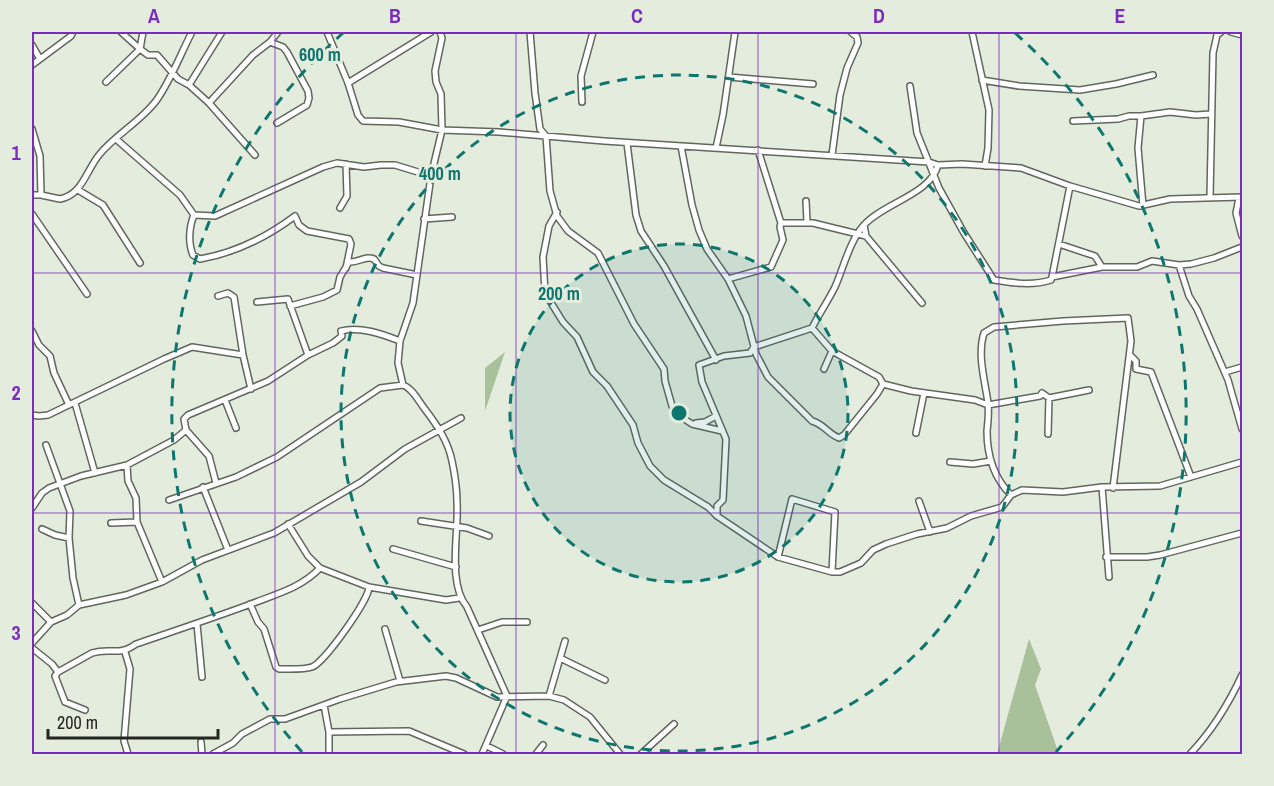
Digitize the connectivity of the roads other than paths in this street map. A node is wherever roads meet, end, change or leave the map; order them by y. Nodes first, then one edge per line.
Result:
1 (73, 32) edge
2 (121, 32) edge
3 (143, 32) edge
4 (192, 32) edge
5 (222, 32) edge
6 (278, 32) edge
7 (327, 32) edge
8 (430, 32) edge
9 (440, 32) edge
10 (530, 32) edge
11 (593, 32) edge
12 (735, 32) edge
13 (851, 32) edge
14 (973, 32) edge
15 (1221, 32) edge
16 (1231, 32) edge
17 (1242, 35) edge
18 (270, 42) junction
19 (32, 45) edge
20 (140, 49) junction
21 (40, 59) junction
22 (32, 65) edge
23 (171, 72) junction
24 (1153, 75) dead end
25 (729, 77) junction
26 (982, 80) junction
27 (106, 82) dead end
28 (348, 83) junction
29 (813, 84) dead end
30 (189, 85) junction
31 (910, 86) dead end
32 (209, 102) junction
33 (582, 102) dead end
34 (1210, 114) junction
35 (1141, 116) junction
36 (1073, 121) dead end
37 (277, 123) dead end
38 (32, 129) edge
39 (442, 130) junction
40 (546, 136) junction
41 (116, 139) junction
42 (627, 143) junction
43 (681, 146) junction
44 (716, 148) junction
45 (758, 150) junction
46 (255, 155) dead end
47 (832, 155) junction
48 (929, 162) junction
49 (346, 164) junction
50 (938, 165) junction
51 (985, 166) junction
52 (936, 175) junction
53 (431, 176) junction
54 (1070, 186) junction
55 (78, 190) junction
56 (32, 195) edge
57 (41, 195) junction
58 (1210, 196) junction
59 (1241, 197) edge
60 (806, 201) dead end
61 (1143, 206) junction
62 (340, 208) dead end
63 (557, 212) junction
64 (32, 214) edge
65 (194, 215) junction
66 (452, 217) dead end
67 (424, 219) junction
68 (781, 222) junction
69 (807, 222) junction
70 (864, 225) junction
71 (859, 233) junction
72 (866, 236) junction
73 (1242, 236) edge
74 (1059, 244) junction
75 (1242, 247) edge
76 (140, 263) dead end
77 (1179, 264) junction
78 (1102, 267) junction
79 (346, 268) junction
80 (417, 275) junction
81 (1052, 277) junction
82 (728, 279) junction
83 (87, 294) dead end
84 (218, 296) dead end
85 (257, 302) dead end
86 (922, 303) dead end
87 (290, 306) junction
88 (812, 328) junction
89 (32, 331) edge
90 (400, 341) junction
91 (754, 347) junction
92 (832, 351) junction
93 (243, 355) junction
94 (308, 355) junction
95 (1130, 355) junction
96 (716, 360) junction
97 (1242, 367) edge
98 (824, 369) dead end
99 (1225, 372) junction
100 (883, 384) junction
101 (403, 385) junction
102 (251, 389) junction
103 (1089, 390) dead end
104 (924, 393) junction
105 (1049, 398) junction
106 (225, 400) junction
107 (72, 404) junction
108 (988, 405) junction
109 (32, 415) edge
110 (716, 416) junction
111 (461, 418) dead end
112 (691, 424) junction
113 (236, 428) dead end
114 (186, 429) junction
115 (1242, 429) edge
116 (440, 430) junction
117 (722, 431) junction
118 (916, 433) dead end
119 (1048, 434) dead end
120 (46, 445) dead end
121 (991, 461) junction
122 (950, 462) dead end
123 (1242, 462) edge
124 (127, 465) junction
125 (95, 473) junction
126 (1191, 477) junction
127 (60, 483) junction
128 (216, 483) junction
129 (203, 487) junction
130 (1102, 487) junction
131 (1113, 488) junction
132 (1011, 495) junction
133 (169, 500) dead end
134 (919, 501) dead end
135 (32, 508) edge
136 (717, 516) junction
137 (421, 521) dead end
138 (137, 522) junction
139 (111, 523) dead end
140 (288, 524) junction
141 (457, 527) junction
142 (42, 529) dead end
143 (930, 532) junction
144 (1242, 533) edge
145 (489, 536) dead end
146 (69, 538) junction
147 (228, 549) junction
148 (393, 549) dead end
149 (778, 557) junction
150 (1107, 557) junction
151 (456, 567) junction
152 (320, 568) junction
153 (832, 572) junction
154 (1109, 577) dead end
155 (162, 582) junction
156 (369, 587) junction
157 (459, 598) junction
158 (32, 603) edge
159 (250, 604) junction
160 (79, 605) junction
161 (51, 622) junction
162 (527, 622) dead end
163 (197, 624) junction
164 (385, 629) dead end
165 (478, 630) junction
166 (565, 641) dead end
167 (32, 646) edge
168 (125, 652) junction
169 (560, 658) junction
170 (58, 672) junction
171 (1242, 675) edge
172 (202, 677) dead end
173 (604, 680) dead end
174 (400, 681) junction
175 (507, 696) junction
176 (549, 696) junction
177 (324, 705) junction
178 (85, 710) dead end
179 (674, 724) dead end
180 (329, 732) junction
181 (201, 742) dead end
182 (543, 745) dead end
183 (487, 746) junction
184 (128, 754) edge
185 (202, 754) edge
186 (213, 754) edge
187 (329, 754) edge
188 (464, 754) edge
189 (482, 754) edge
190 (503, 754) edge
191 (536, 754) edge
192 (617, 754) edge
193 (641, 754) edge
194 (1190, 754) edge

1 - 21 street
2 - 20 street
3 - 20 street
4 - 23 street
5 - 30 street
6 - 18 street
7 - 28 street
8 - 28 street
9 - 39 street
10 - 40 street
11 - 33 street
12 - 25 street
13 - 47 street
14 - 26 street
15 - 34 street
16 - 17 street
18 - 32 street
18 - 37 street
19 - 21 street
20 - 23 street
20 - 27 street
21 - 22 street
23 - 30 street
23 - 41 street
24 - 26 street
25 - 29 street
25 - 44 street
26 - 51 street
28 - 39 street
30 - 32 street
31 - 48 street
32 - 46 street
34 - 35 street
34 - 58 street
35 - 36 street
35 - 61 street
38 - 57 street
39 - 40 street
39 - 53 street
40 - 42 street
40 - 63 street
41 - 55 street
41 - 65 street
42 - 43 street
42 - 96 street
43 - 44 street
43 - 82 street
44 - 45 street
45 - 47 street
45 - 68 street
47 - 48 street
48 - 50 street
48 - 52 street
49 - 53 street
49 - 62 street
49 - 65 street
50 - 51 street
50 - 52 street
51 - 54 street
52 - 70 street
52 - 81 street
53 - 67 street
54 - 61 street
54 - 74 street
55 - 57 street
55 - 76 street
56 - 57 street
58 - 59 street
58 - 61 street
59 - 73 street
60 - 69 street
63 - 112 street
63 - 136 street
64 - 83 street
65 - 79 street
66 - 67 street
67 - 80 street
68 - 69 street
68 - 82 street
69 - 71 street
70 - 71 street
70 - 72 street
71 - 72 street
71 - 88 street
72 - 86 street
74 - 78 street
74 - 81 street
75 - 77 street
77 - 78 street
77 - 99 street
78 - 81 street
79 - 80 street
79 - 87 street
80 - 90 street
82 - 91 street
84 - 93 street
85 - 87 street
87 - 94 street
88 - 91 street
88 - 92 street
89 - 107 street
90 - 94 street
90 - 101 street
91 - 96 street
91 - 100 street
92 - 98 street
92 - 100 street
93 - 102 street
93 - 107 street
94 - 102 street
95 - 108 street
95 - 126 street
95 - 131 street
96 - 110 street
97 - 99 street
99 - 115 street
100 - 104 street
101 - 116 street
101 - 128 street
102 - 106 street
103 - 105 street
104 - 108 street
104 - 118 street
105 - 108 street
105 - 119 street
106 - 113 street
106 - 114 street
107 - 109 street
107 - 125 street
108 - 121 street
110 - 112 street
110 - 117 street
111 - 116 street
112 - 117 street
114 - 124 street
114 - 128 street
116 - 140 street
116 - 141 street
117 - 136 street
120 - 127 street
121 - 122 street
121 - 132 street
123 - 126 street
124 - 125 street
124 - 138 street
125 - 127 street
126 - 131 street
127 - 135 street
127 - 146 street
128 - 129 street
129 - 133 street
129 - 147 street
130 - 131 street
130 - 132 street
130 - 150 street
132 - 143 street
134 - 143 street
136 - 149 street
137 - 141 street
138 - 139 street
138 - 155 street
140 - 147 street
140 - 152 street
141 - 145 street
141 - 151 street
142 - 146 street
143 - 153 street
144 - 150 street
146 - 160 street
147 - 155 street
148 - 151 street
149 - 153 street
149 - 153 street
150 - 154 street
151 - 157 street
152 - 156 street
152 - 159 street
155 - 160 street
156 - 157 street
156 - 159 street
157 - 165 street
158 - 161 street
159 - 163 street
160 - 161 street
161 - 167 street
162 - 165 street
163 - 168 street
163 - 172 street
164 - 174 street
165 - 175 street
166 - 169 street
167 - 170 street
168 - 170 street
168 - 184 street
169 - 173 street
169 - 176 street
170 - 178 street
171 - 194 street
174 - 175 street
174 - 177 street
175 - 176 street
175 - 183 street
176 - 192 street
177 - 180 street
177 - 186 street
179 - 193 street
180 - 187 street
180 - 188 street
181 - 185 street
182 - 191 street
183 - 189 street
183 - 190 street

